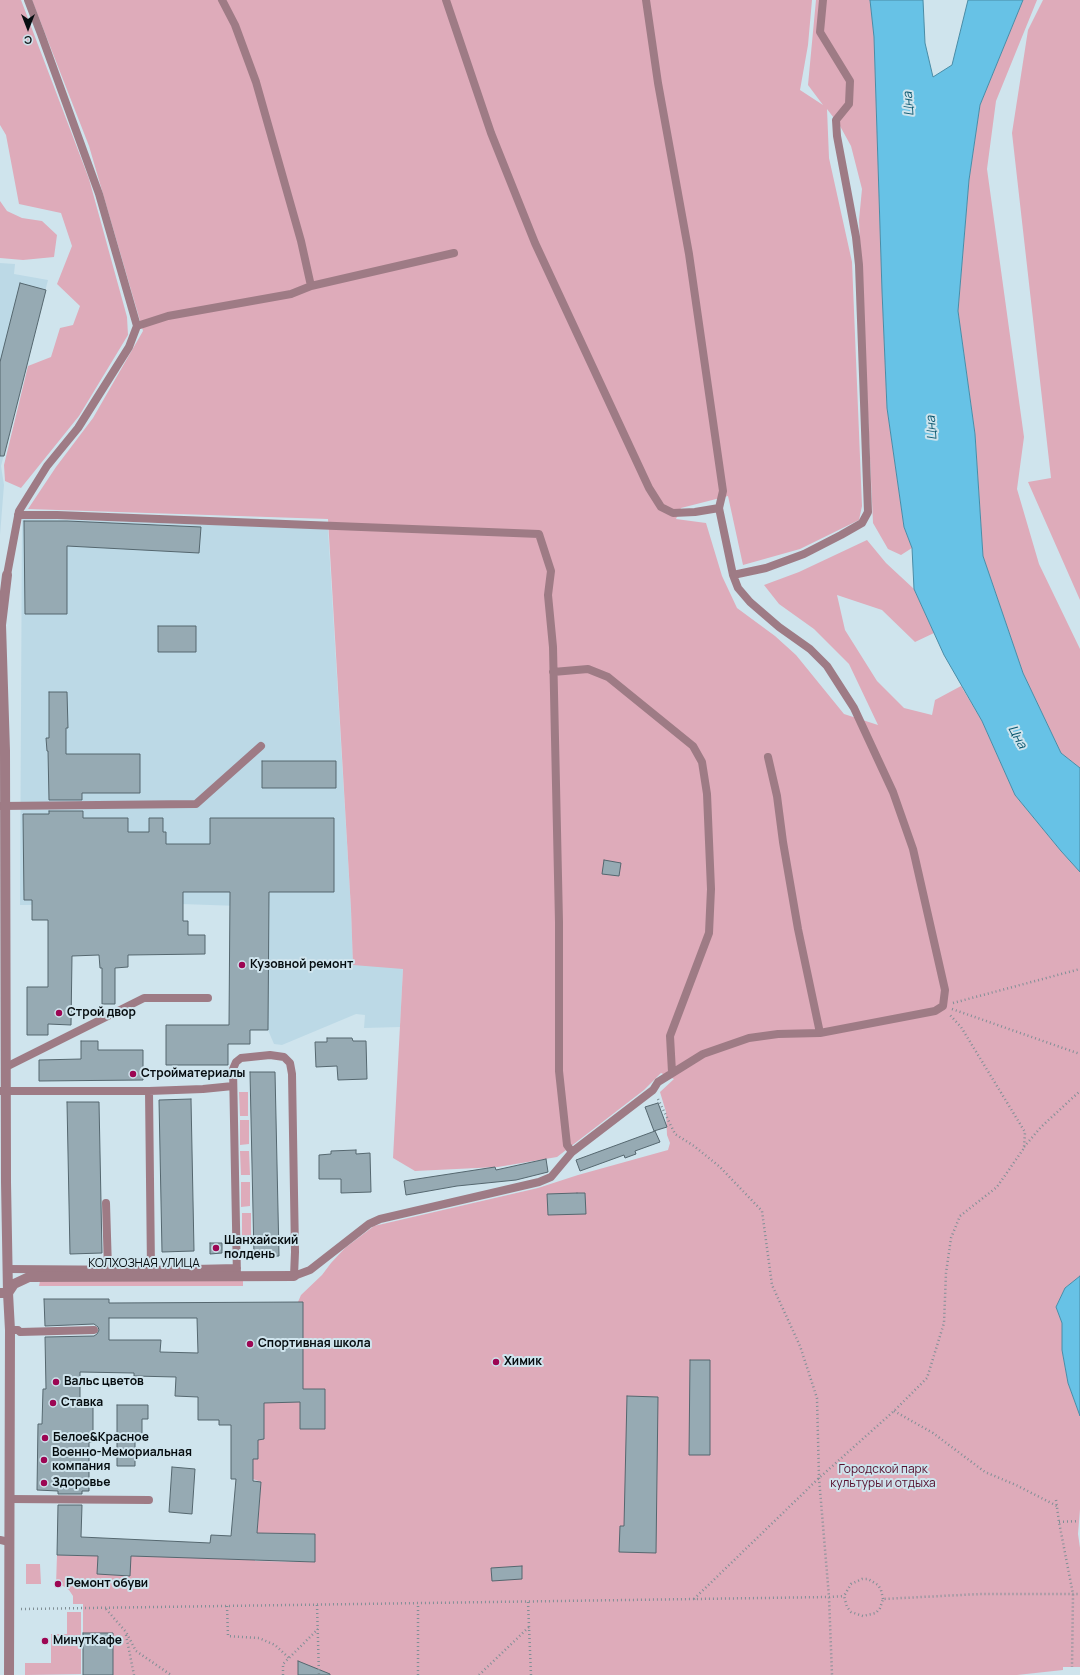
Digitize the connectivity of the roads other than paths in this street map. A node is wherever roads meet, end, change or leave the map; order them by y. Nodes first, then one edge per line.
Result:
1 (28, 0) edge
2 (222, 0) edge
3 (446, 0) edge
4 (646, 0) edge
5 (823, 0) edge
6 (454, 253) dead end
7 (310, 286) junction
8 (137, 326) junction
9 (719, 508) junction
10 (18, 515) junction
11 (7, 575) joint
12 (733, 576) junction
13 (1, 629) edge
14 (553, 672) junction
15 (261, 746) dead end
16 (2, 750) edge
17 (768, 757) dead end
18 (3, 806) edge
19 (208, 998) dead end
20 (820, 1033) junction
21 (3, 1034) edge
22 (6, 1066) junction
23 (672, 1072) junction
24 (233, 1086) junction
25 (3, 1091) edge
26 (149, 1091) junction
27 (572, 1152) junction
28 (106, 1203) dead end
29 (7, 1269) junction
30 (108, 1269) junction
31 (151, 1270) junction
32 (237, 1273) junction
33 (294, 1276) junction
34 (4, 1293) edge
35 (10, 1330) junction
36 (94, 1330) dead end
37 (9, 1499) junction
38 (149, 1500) dead end
39 (4, 1541) edge
40 (9, 1675) edge

1 - 8 lane
2 - 7 lane
3 - 9 lane
4 - 9 lane
5 - 12 lane
6 - 7 lane
7 - 8 lane
8 - 10 lane
9 - 12 lane
10 - 11 lane
10 - 14 lane
11 - 13 street
12 - 20 lane
13 - 16 street
14 - 23 lane
14 - 27 lane
15 - 18 lane
16 - 18 street
17 - 20 lane
18 - 21 street
19 - 22 lane
20 - 23 lane
21 - 22 street
22 - 25 street
23 - 27 lane
24 - 26 lane
24 - 32 lane
24 - 33 lane
25 - 26 lane
25 - 29 street
26 - 31 lane
27 - 33 lane
28 - 30 lane
29 - 30 lane
29 - 34 street
30 - 31 lane
31 - 32 lane
32 - 33 street, КОЛХОЗНАЯ УЛИЦА
32 - 34 street, КОЛХОЗНАЯ УЛИЦА
34 - 35 street
35 - 36 lane
35 - 37 street
37 - 38 lane
37 - 39 street
39 - 40 street

